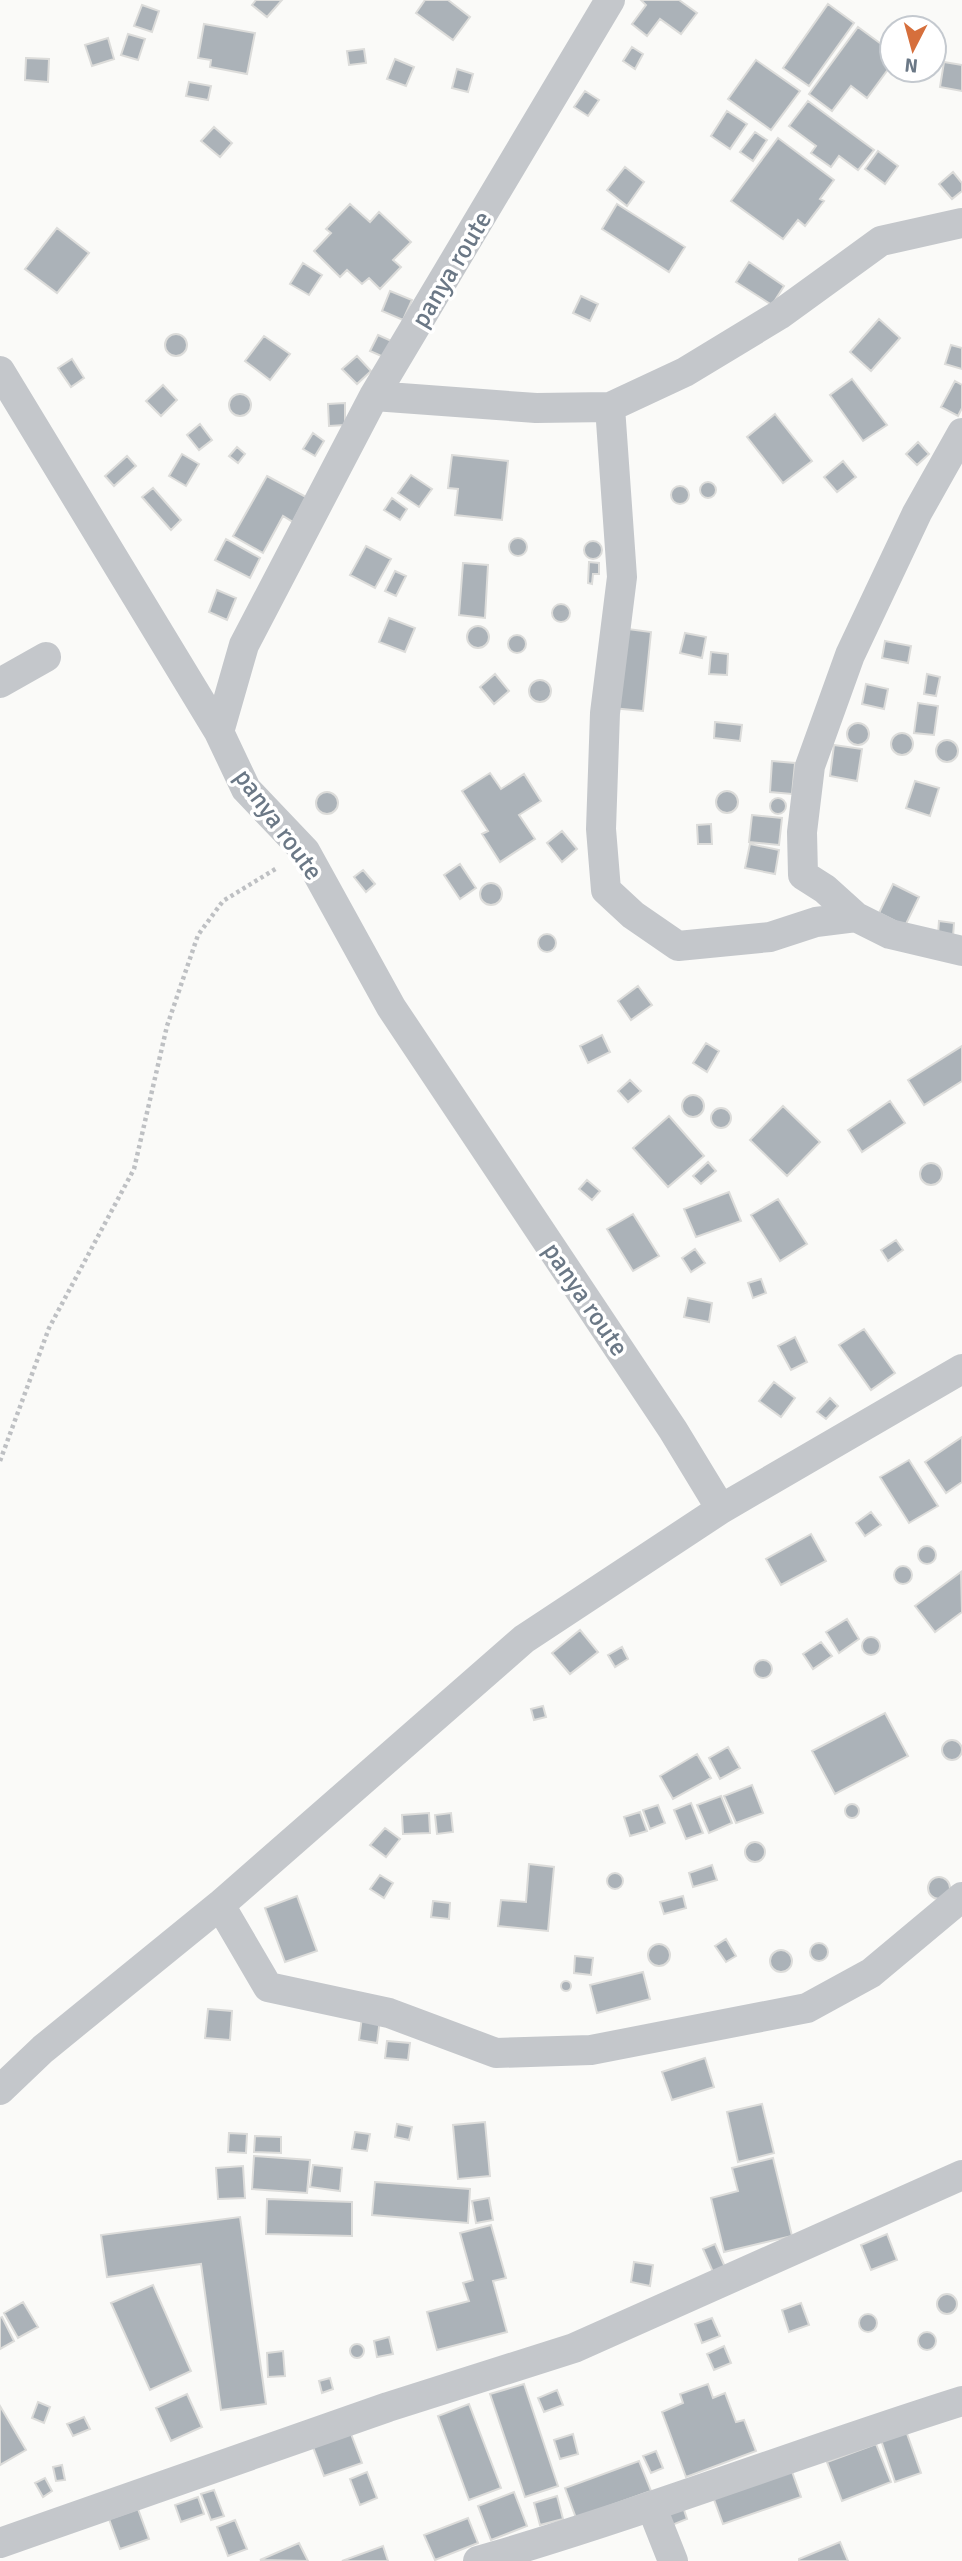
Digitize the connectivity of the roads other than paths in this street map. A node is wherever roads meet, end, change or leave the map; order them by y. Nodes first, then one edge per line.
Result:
1 (610, 0) edge
2 (962, 223) edge
3 (0, 370) edge
4 (374, 396) junction
5 (610, 407) junction
6 (962, 433) edge
7 (46, 657) dead end
8 (0, 683) edge
9 (219, 732) junction
10 (856, 917) junction
11 (962, 951) edge
12 (962, 1369) edge
13 (721, 1509) junction
14 (962, 1897) edge
15 (220, 1905) junction
16 (0, 2090) edge
17 (962, 2175) edge
18 (962, 2401) edge
19 (652, 2508) junction
20 (0, 2543) edge
21 (478, 2561) edge
22 (673, 2561) edge

1 - 4 street, panya route
2 - 5 street
3 - 9 street
4 - 5 street
4 - 9 street, panya route
5 - 10 street
6 - 10 street
7 - 8 street
9 - 13 street, panya route
10 - 11 street
12 - 13 street
13 - 15 street
14 - 15 street
15 - 16 street
17 - 20 street
18 - 19 street
19 - 21 street
19 - 22 street

